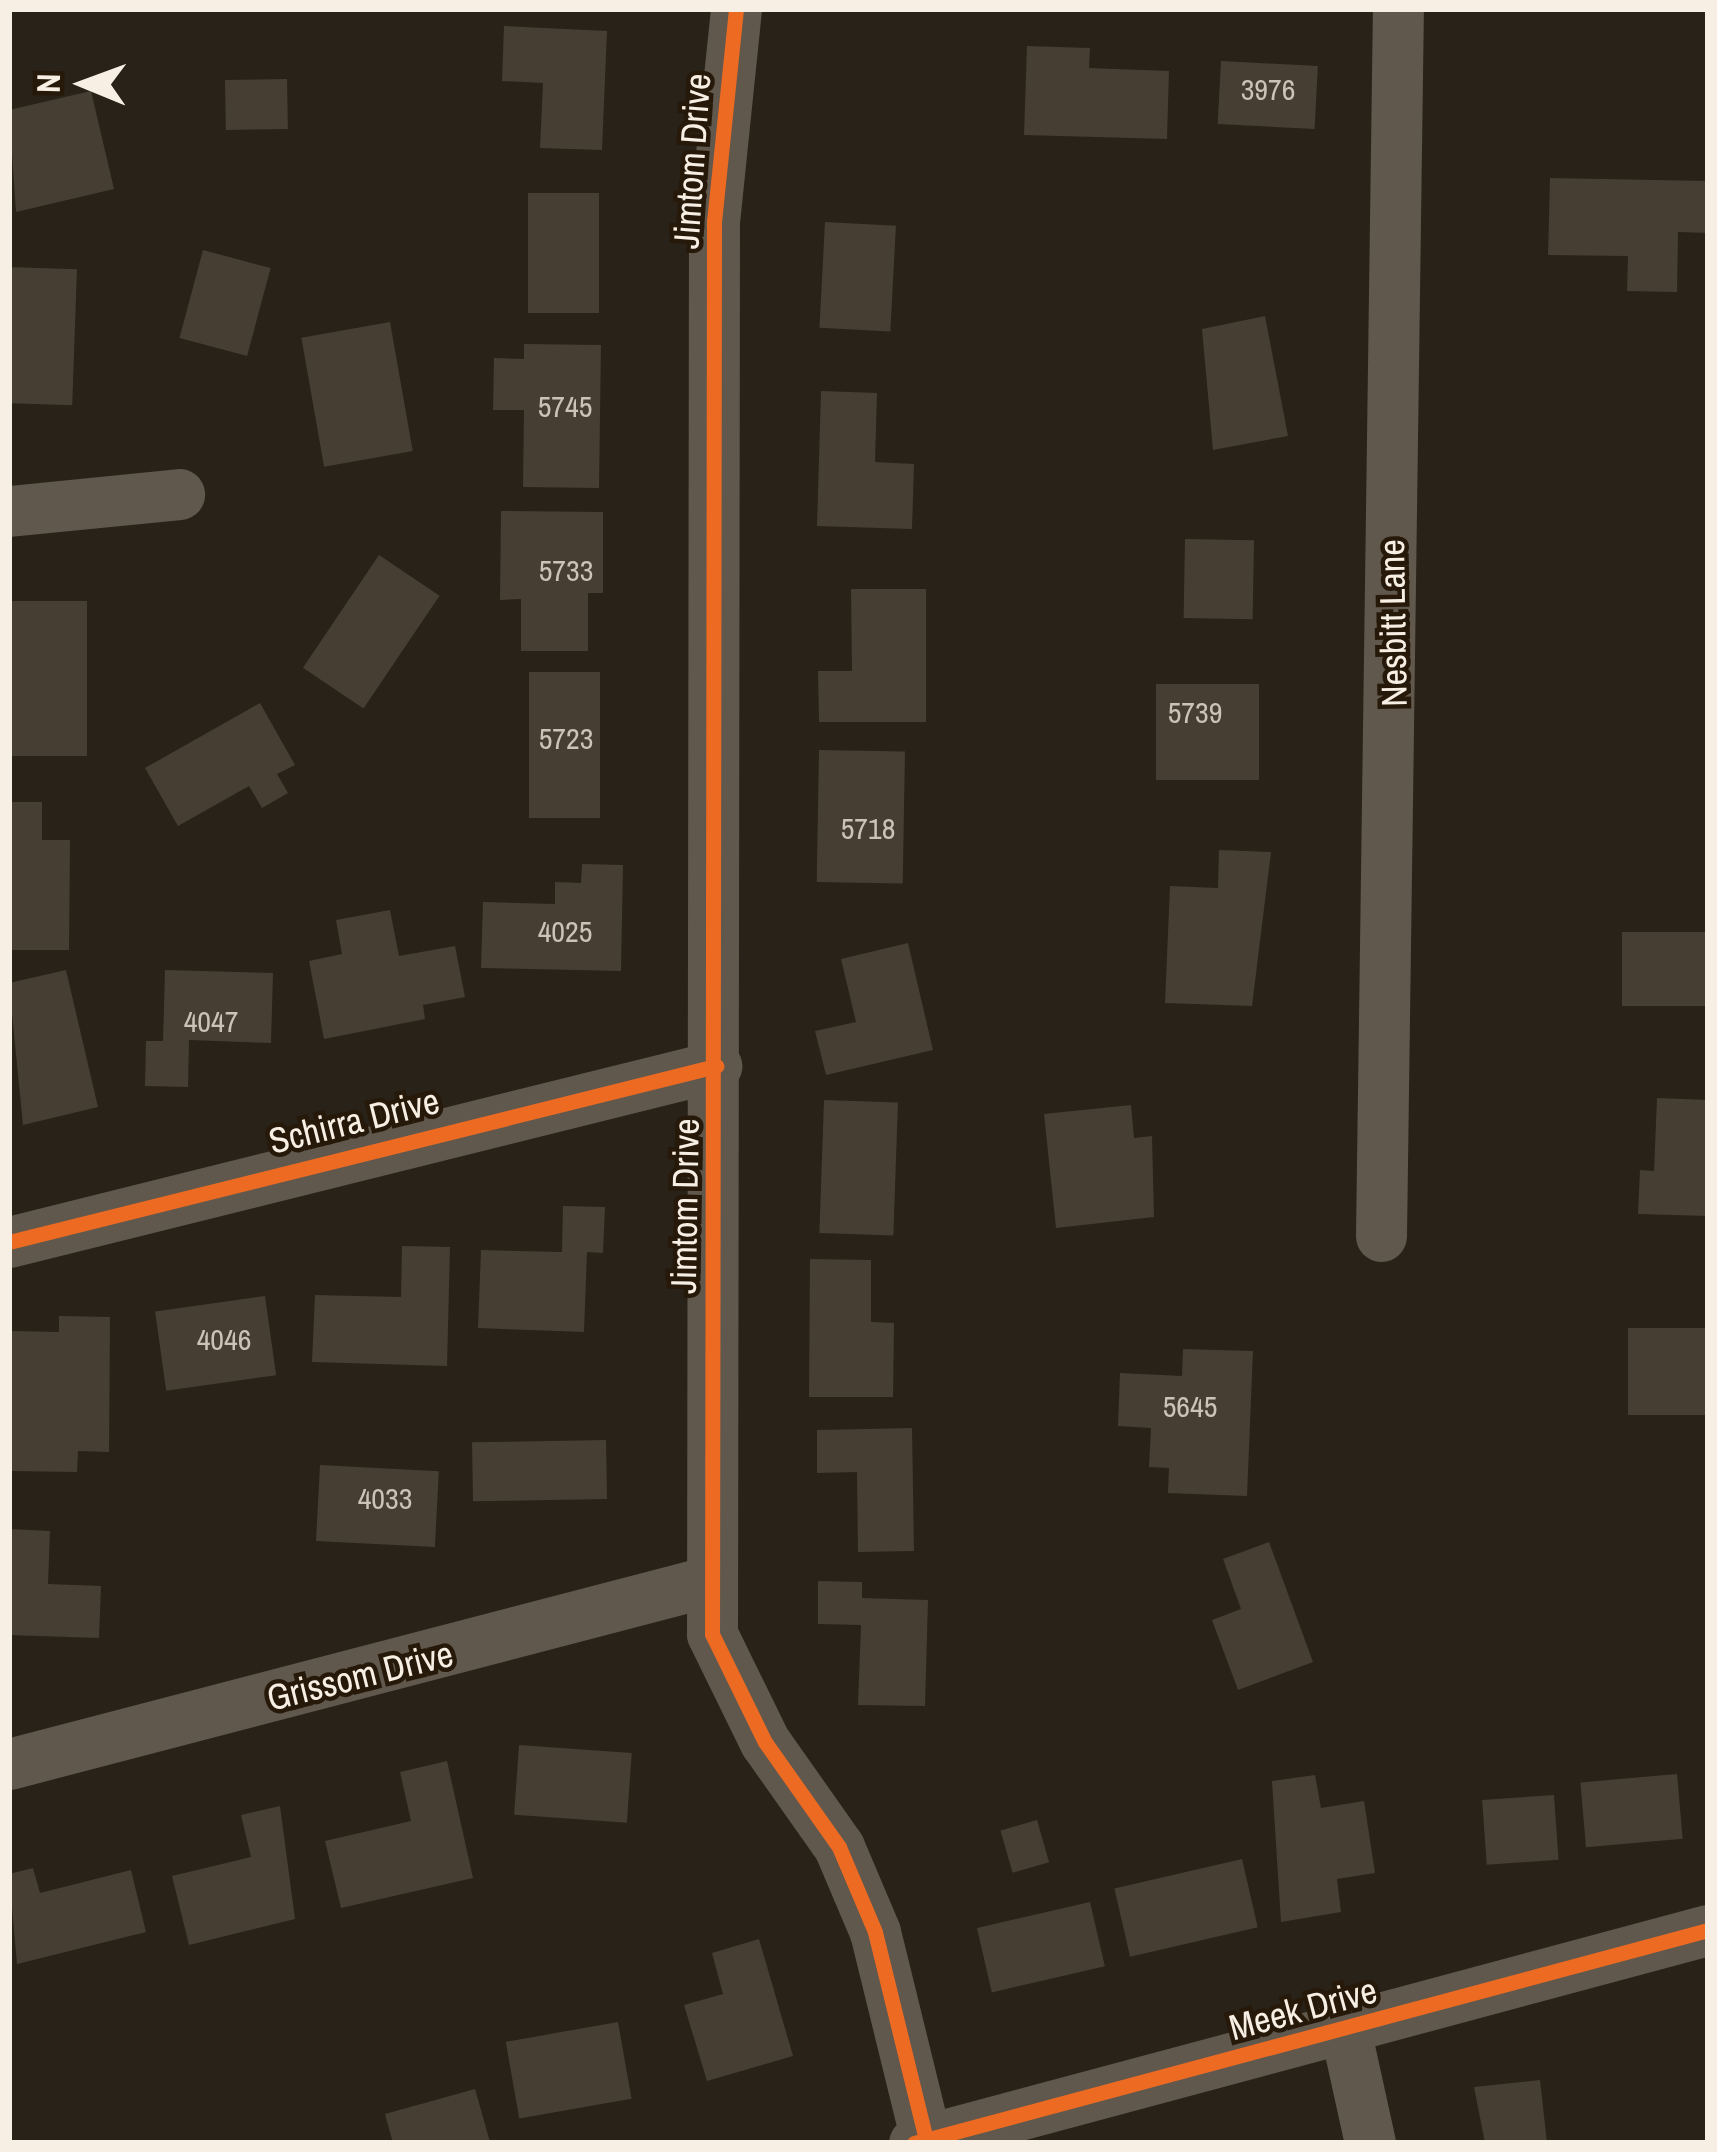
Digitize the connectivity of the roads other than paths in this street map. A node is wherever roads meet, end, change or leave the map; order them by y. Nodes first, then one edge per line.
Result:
1 (736, 9) edge
2 (1398, 9) edge
3 (179, 494) dead end
4 (9, 511) edge
5 (716, 1066) junction
6 (1381, 1236) dead end
7 (9, 1242) edge
8 (710, 1581) junction
9 (9, 1764) edge
10 (1708, 1930) edge
11 (1345, 2029) junction
12 (920, 2141) edge
13 (1370, 2143) edge

1 - 5 street, Jimtom Drive
2 - 6 street, Nesbitt Lane
3 - 4 street
5 - 7 street, Schirra Drive
5 - 8 street, Jimtom Drive
8 - 9 street, Grissom Drive
8 - 12 street, Jimtom Drive
10 - 11 street, Meek Drive
11 - 12 street, Meek Drive
11 - 13 street

